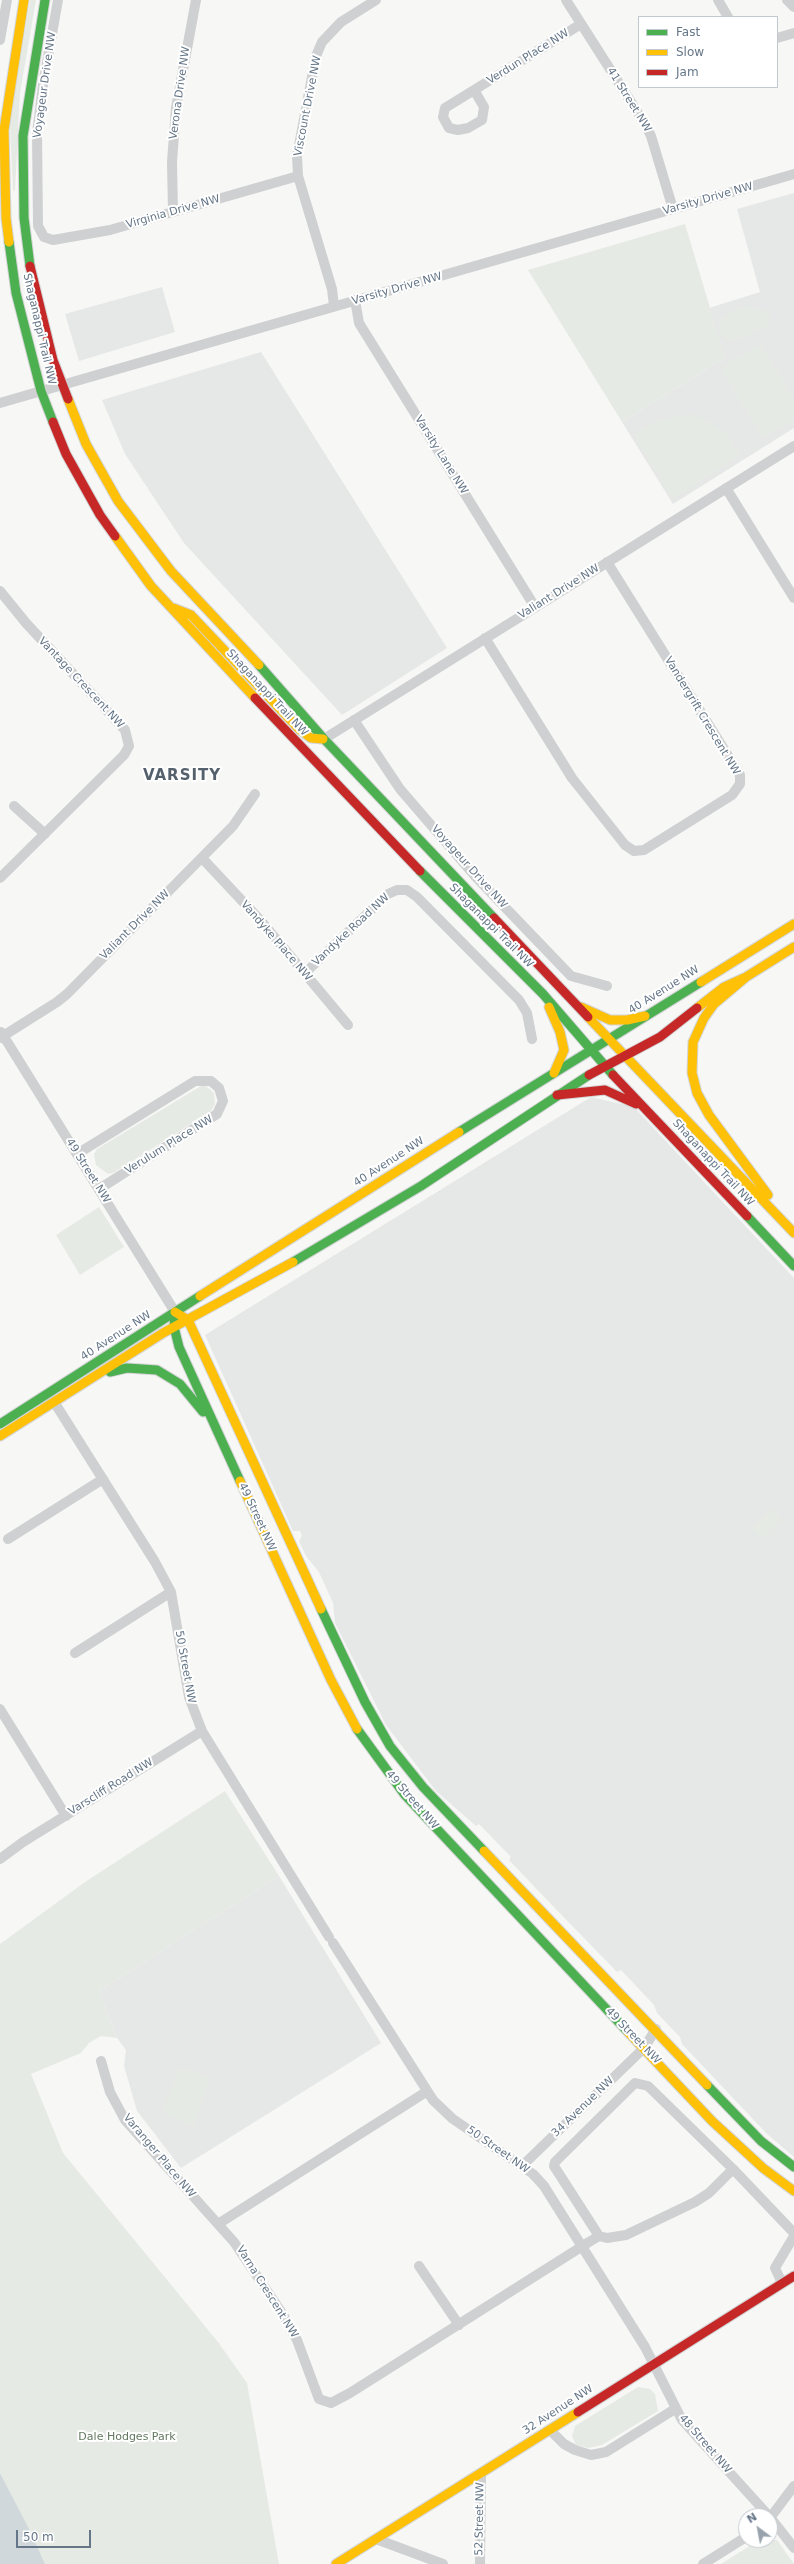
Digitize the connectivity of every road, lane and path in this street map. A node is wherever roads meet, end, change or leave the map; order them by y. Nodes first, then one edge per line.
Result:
1 (7, 0) edge
2 (24, 0) edge
3 (45, 0) edge
4 (58, 0) edge
5 (196, 0) edge
6 (376, 0) edge
7 (566, 0) edge
8 (718, 0) edge
9 (786, 0) edge
10 (794, 7) edge
11 (727, 16) edge
12 (581, 24) junction
13 (794, 33) edge
14 (778, 38) edge
15 (0, 40) edge
16 (474, 90) dead end
17 (794, 174) edge
18 (298, 176) junction
19 (673, 209) junction
20 (173, 212) junction
21 (46, 238) joint
22 (355, 300) junction
23 (334, 306) junction
24 (62, 384) junction
25 (41, 391) junction
26 (0, 403) edge
27 (794, 446) edge
28 (726, 488) junction
29 (607, 562) junction
30 (0, 591) edge
31 (794, 598) edge
32 (170, 607) junction
33 (535, 607) junction
34 (485, 638) junction
35 (354, 720) junction
36 (324, 739) junction
37 (255, 794) dead end
38 (14, 806) dead end
39 (45, 834) junction
40 (202, 858) junction
41 (0, 878) edge
42 (794, 924) edge
43 (794, 947) edge
44 (305, 973) junction
45 (746, 977) junction
46 (607, 986) dead end
47 (543, 994) junction
48 (576, 1004) junction
49 (645, 1016) junction
50 (348, 1025) dead end
51 (1, 1035) edge
52 (532, 1039) dead end
53 (608, 1040) junction
54 (592, 1049) junction
55 (624, 1057) junction
56 (606, 1066) junction
57 (554, 1073) junction
58 (557, 1095) junction
59 (644, 1108) junction
60 (77, 1154) junction
61 (99, 1189) junction
62 (794, 1229) edge
63 (794, 1233) edge
64 (794, 1266) edge
65 (175, 1312) junction
66 (188, 1320) junction
67 (174, 1327) junction
68 (102, 1374) junction
69 (52, 1398) junction
70 (0, 1424) edge
71 (0, 1436) edge
72 (220, 1436) junction
73 (103, 1479) junction
74 (8, 1539) dead end
75 (171, 1592) junction
76 (75, 1652) dead end
77 (0, 1709) edge
78 (202, 1731) junction
79 (66, 1816) junction
80 (0, 1859) edge
81 (656, 2029) junction
82 (664, 2039) junction
83 (644, 2048) junction
84 (101, 2061) dead end
85 (426, 2092) junction
86 (522, 2166) junction
87 (794, 2167) edge
88 (733, 2169) junction
89 (794, 2191) edge
90 (218, 2224) junction
91 (794, 2232) edge
92 (599, 2236) junction
93 (794, 2236) edge
94 (582, 2247) junction
95 (419, 2266) dead end
96 (794, 2276) edge
97 (782, 2283) junction
98 (459, 2325) junction
99 (653, 2364) junction
100 (675, 2409) junction
101 (550, 2430) junction
102 (481, 2473) junction
103 (794, 2486) edge
104 (762, 2508) edge
105 (777, 2508) edge
106 (778, 2527) edge
107 (376, 2539) junction
108 (738, 2542) edge
109 (794, 2548) edge
110 (336, 2564) edge
111 (444, 2564) edge
112 (480, 2564) edge
113 (703, 2564) edge

1 - 15 street
2 - 25 street, Shaganappi Trail NW
3 - 24 street, Shaganappi Trail NW
4 - 21 street, Voyageur Drive NW
5 - 20 street, Verona Drive NW
6 - 18 street, Viscount Drive NW
7 - 12 street, 41 Street NW
8 - 11 street
9 - 10 street
12 - 16 street, Verdun Place NW
12 - 19 street, 41 Street NW
13 - 14 street
17 - 19 street, Varsity Drive NW
18 - 20 street, Virginia Drive NW
18 - 23 street, Viscount Drive NW
19 - 22 street, Varsity Drive NW
20 - 21 street, Virginia Drive NW
22 - 23 street, Varsity Drive NW
22 - 33 street, Varsity Lane NW
23 - 24 street, Varsity Drive NW
24 - 25 street, Varsity Drive NW
24 - 36 street, Shaganappi Trail NW
25 - 26 street, Varsity Drive NW
25 - 32 street, Shaganappi Trail NW
27 - 28 street, Valiant Drive NW
28 - 29 street, Valiant Drive NW
28 - 31 street
29 - 33 street, Valiant Drive NW
29 - 34 street, Vandergrift Crescent NW
30 - 39 street, Vantage Crescent NW
32 - 36 street
32 - 47 street, Shaganappi Trail NW
33 - 34 street, Valiant Drive NW
34 - 35 street, Valiant Drive NW
35 - 36 street, Valiant Drive NW
35 - 46 street, Voyageur Drive NW
36 - 48 street, Shaganappi Trail NW
37 - 40 street, Valiant Drive NW
38 - 39 street
39 - 41 street, Vantage Crescent NW
40 - 44 street, Vandyke Place NW
40 - 51 street, Valiant Drive NW
42 - 49 street, 40 Avenue NW
43 - 45 street, 40 Avenue NW
44 - 50 street, Vandyke Place NW
44 - 52 street, Vandyke Road NW
45 - 55 street, 40 Avenue NW
45 - 62 street
47 - 54 street, Shaganappi Trail NW
47 - 57 street
48 - 49 street
48 - 53 street, Shaganappi Trail NW
49 - 53 street, 40 Avenue NW
51 - 60 street, 49 Street NW
53 - 54 street, 40 Avenue NW
53 - 55 street, Shaganappi Trail NW
54 - 56 street, Shaganappi Trail NW
54 - 57 street, 40 Avenue NW
55 - 56 street, 40 Avenue NW
55 - 63 street, Shaganappi Trail NW
56 - 58 street, 40 Avenue NW
56 - 59 street, Shaganappi Trail NW
57 - 65 street, 40 Avenue NW
58 - 59 street
58 - 66 street, 40 Avenue NW
59 - 64 street, Shaganappi Trail NW
60 - 61 street, 49 Street NW
60 - 61 street, Verulum Place NW
61 - 65 street, 49 Street NW
65 - 66 street, 49 Street NW
65 - 67 street, 49 Street NW
65 - 69 street, 40 Avenue NW
66 - 67 street, 40 Avenue NW
66 - 81 street, 49 Street NW
67 - 68 street, 40 Avenue NW
67 - 72 street, 49 Street NW
68 - 69 street, 40 Avenue NW
68 - 72 street
69 - 70 street, 40 Avenue NW
69 - 71 street, 40 Avenue NW
69 - 73 street, 50 Street NW
72 - 83 street, 49 Street NW
73 - 74 street
73 - 75 street, 50 Street NW
75 - 76 street
75 - 78 street, 50 Street NW
77 - 79 street, Varscliff Road NW
78 - 79 street, Varscliff Road NW
78 - 85 street, 50 Street NW
79 - 80 street
81 - 82 street, 49 Street NW
81 - 83 street, 34 Avenue NW
82 - 83 street, 34 Avenue NW
82 - 87 street, 49 Street NW
83 - 86 street, 34 Avenue NW
83 - 89 street, 49 Street NW
84 - 90 street, Varanger Place NW
85 - 86 street, 50 Street NW
85 - 90 street
86 - 94 street, 50 Street NW
88 - 91 street
88 - 92 street
88 - 92 street
90 - 98 street, Varna Crescent NW
92 - 94 street, Varna Crescent NW
93 - 97 street
94 - 98 street, Varna Crescent NW
94 - 99 street, 50 Street NW
95 - 98 street
96 - 97 street, 32 Avenue NW
97 - 99 street, 32 Avenue NW
99 - 100 street, 48 Street NW
99 - 101 street, 32 Avenue NW
100 - 101 street
100 - 104 street, 48 Street NW
101 - 102 street, 32 Avenue NW
102 - 107 street, 32 Avenue NW
102 - 112 street, 52 Street NW
103 - 105 street
106 - 109 street, 48 Street NW
107 - 110 street, 32 Avenue NW
107 - 111 street
108 - 113 street

